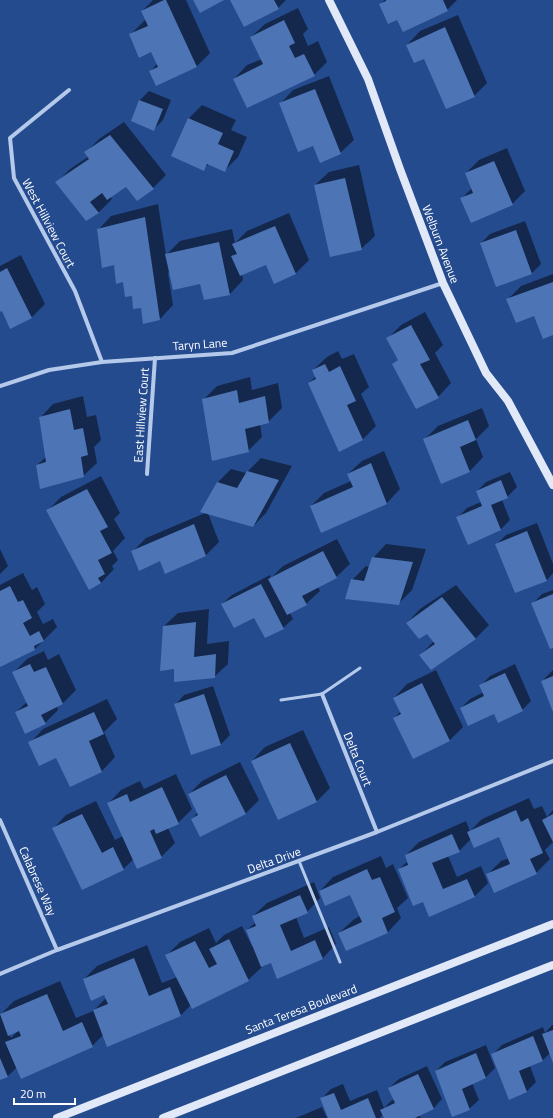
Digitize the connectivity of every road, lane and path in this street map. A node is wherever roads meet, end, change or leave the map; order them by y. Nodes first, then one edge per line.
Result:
1 (329, 0) edge
2 (69, 90) dead end
3 (443, 283) junction
4 (155, 358) junction
5 (102, 362) junction
6 (0, 386) edge
7 (147, 474) dead end
8 (553, 485) edge
9 (360, 668) dead end
10 (322, 694) junction
11 (280, 700) dead end
12 (553, 761) edge
13 (0, 820) edge
14 (377, 832) junction
15 (299, 861) junction
16 (553, 924) edge
17 (57, 950) junction
18 (340, 962) dead end
19 (553, 965) edge
20 (0, 974) edge
21 (57, 1118) edge
22 (163, 1118) edge

1 - 3 main road, Welburn Avenue
2 - 5 street, West Hillview Court
3 - 4 street, Taryn Lane
3 - 8 main road, Welburn Avenue
4 - 5 street, Taryn Lane
4 - 7 street, East Hillview Court
5 - 6 street, Taryn Lane
9 - 10 lane
10 - 11 lane
10 - 14 street, Delta Court
12 - 14 street, Delta Drive
13 - 17 street, Calabrese Way
14 - 15 street, Delta Drive
15 - 17 street, Delta Drive
15 - 18 lane
16 - 21 main road, Santa Teresa Boulevard
17 - 20 street, Delta Drive
19 - 22 main road

